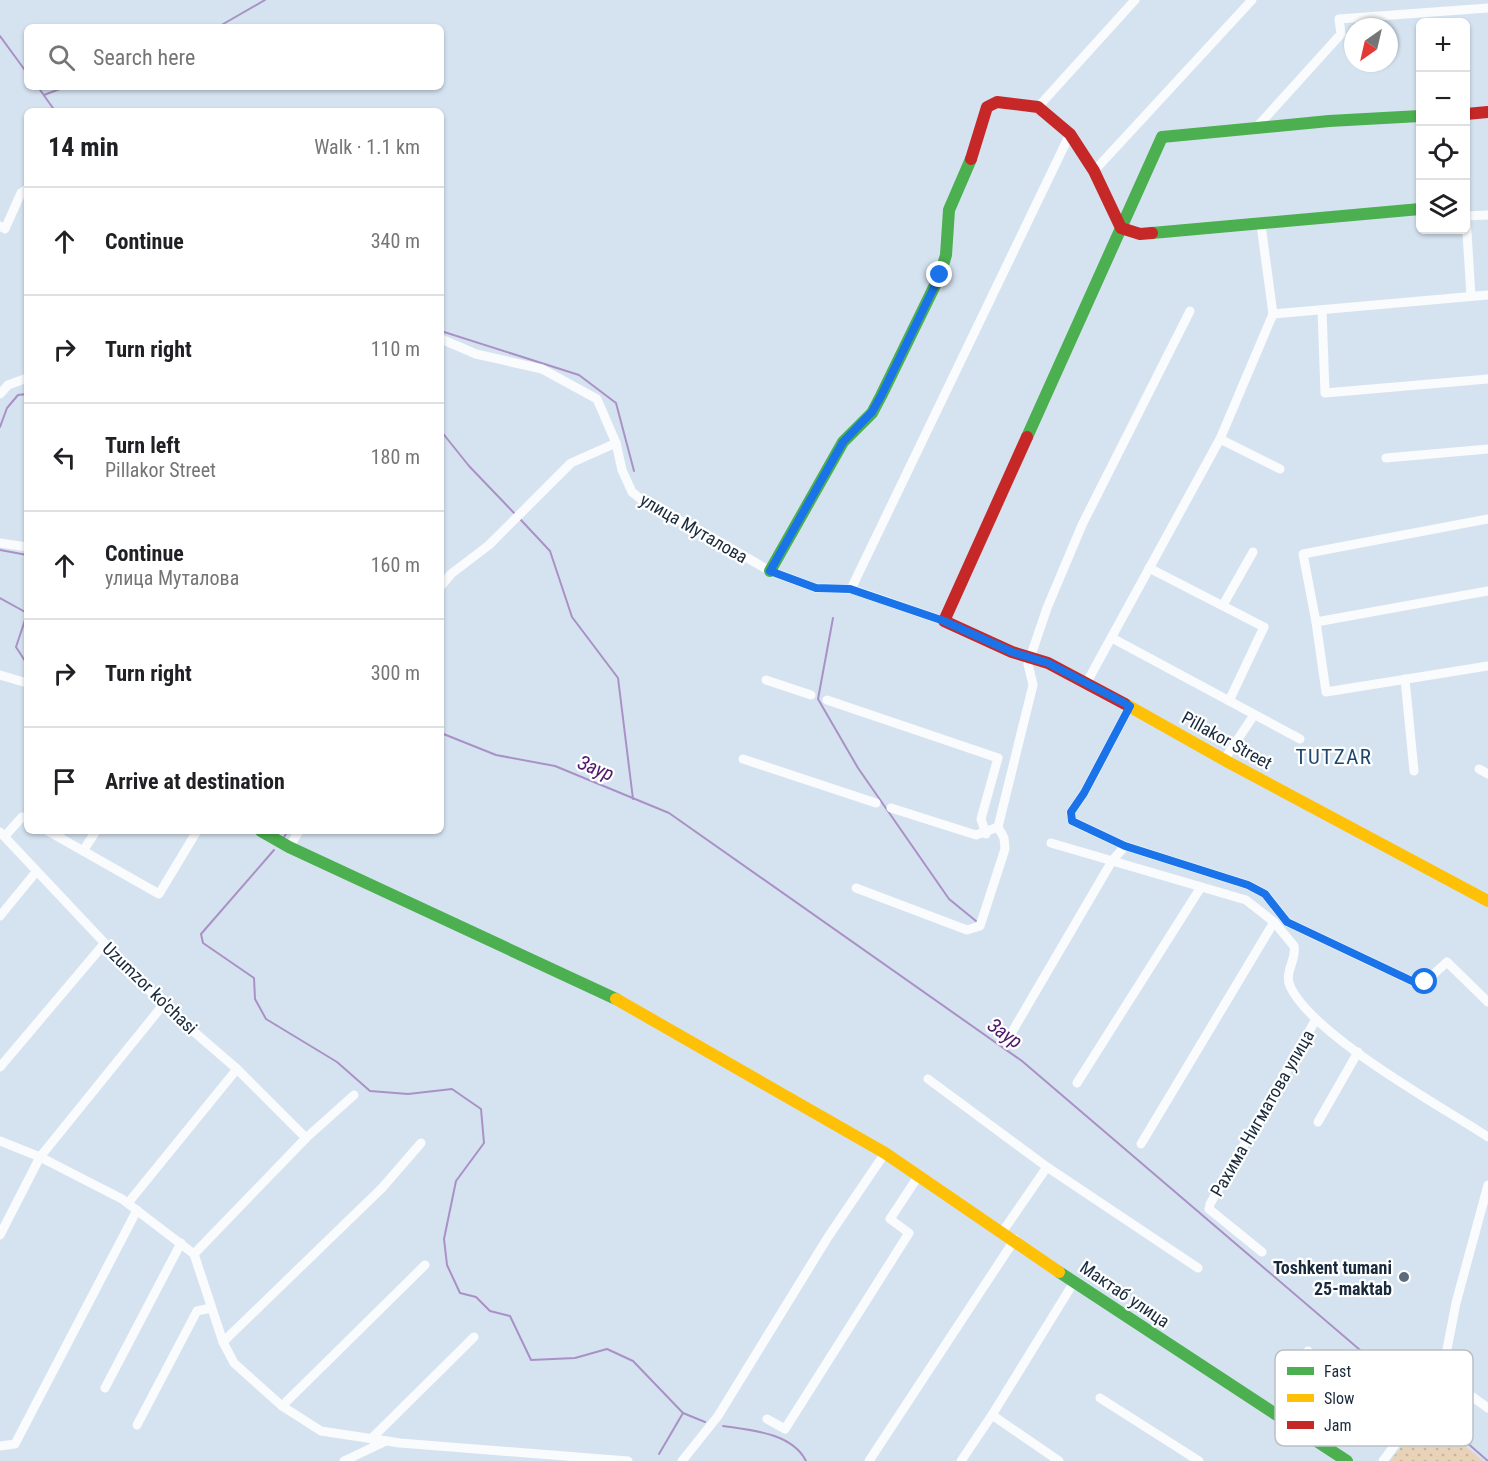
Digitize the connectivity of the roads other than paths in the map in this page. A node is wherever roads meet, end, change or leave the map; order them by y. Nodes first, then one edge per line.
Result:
1 (1135, 0) edge
2 (1252, 0) edge
3 (1488, 8) edge
4 (1038, 107) junction
5 (1488, 112) edge
6 (1470, 114) edge
7 (1416, 116) edge
8 (1256, 128) junction
9 (1070, 134) junction
10 (1094, 171) junction
11 (24, 191) edge
12 (1416, 209) edge
13 (1488, 215) edge
14 (1470, 217) edge
15 (1261, 225) junction
16 (2, 227) edge
17 (1120, 228) junction
18 (1467, 234) edge
19 (0, 238) edge
20 (1488, 295) edge
21 (1471, 296) junction
22 (1322, 310) junction
23 (1190, 311) dead end
24 (1273, 314) junction
25 (444, 340) edge
26 (24, 379) edge
27 (1488, 379) edge
28 (0, 394) edge
29 (1220, 439) junction
30 (616, 442) junction
31 (1488, 449) edge
32 (1386, 458) dead end
33 (1280, 469) dead end
34 (1488, 519) edge
35 (0, 543) edge
36 (24, 547) edge
37 (1253, 552) dead end
38 (1149, 568) junction
39 (770, 571) junction
40 (444, 583) edge
41 (850, 589) junction
42 (1488, 591) edge
43 (1223, 604) junction
44 (944, 621) junction
45 (1316, 622) junction
46 (1112, 638) junction
47 (1031, 657) junction
48 (1488, 666) edge
49 (0, 675) edge
50 (1405, 679) junction
51 (766, 680) dead end
52 (24, 682) edge
53 (1087, 682) junction
54 (811, 696) dead end
55 (827, 700) dead end
56 (1229, 701) junction
57 (1130, 706) junction
58 (1254, 715) junction
59 (1300, 739) dead end
60 (743, 759) dead end
61 (1224, 760) junction
62 (1414, 771) dead end
63 (876, 803) dead end
64 (891, 808) dead end
65 (24, 817) edge
66 (998, 827) junction
67 (2, 834) edge
68 (53, 834) edge
69 (94, 834) edge
70 (195, 834) edge
71 (266, 834) edge
72 (297, 834) edge
73 (986, 834) junction
74 (1051, 843) dead end
75 (1125, 846) junction
76 (289, 847) junction
77 (83, 851) junction
78 (1112, 861) junction
79 (36, 872) junction
80 (1201, 887) junction
81 (856, 888) dead end
82 (1488, 901) edge
83 (0, 916) edge
84 (1274, 922) junction
85 (104, 944) junction
86 (1488, 1002) edge
87 (163, 1005) junction
88 (1315, 1021) junction
89 (1012, 1032) dead end
90 (1358, 1052) junction
91 (0, 1067) edge
92 (237, 1069) junction
93 (928, 1079) dead end
94 (1077, 1083) dead end
95 (354, 1095) dead end
96 (1318, 1122) dead end
97 (1488, 1137) edge
98 (306, 1138) junction
99 (0, 1141) edge
100 (421, 1143) dead end
101 (1141, 1144) dead end
102 (885, 1153) junction
103 (40, 1157) junction
104 (1047, 1167) junction
105 (919, 1175) junction
106 (1488, 1185) edge
107 (128, 1203) junction
108 (137, 1210) junction
109 (1003, 1231) junction
110 (0, 1235) edge
111 (1015, 1239) junction
112 (181, 1243) junction
113 (1262, 1252) dead end
114 (194, 1254) junction
115 (424, 1265) dead end
116 (1198, 1268) dead end
117 (1074, 1282) junction
118 (211, 1308) junction
119 (474, 1337) dead end
120 (223, 1342) junction
121 (1447, 1350) edge
122 (105, 1388) dead end
123 (1473, 1397) edge
124 (1100, 1398) dead end
125 (282, 1406) junction
126 (1488, 1408) edge
127 (1275, 1414) edge
128 (992, 1415) junction
129 (767, 1419) dead end
130 (137, 1425) dead end
131 (371, 1439) junction
132 (386, 1441) junction
133 (0, 1446) edge
134 (1324, 1446) edge
135 (1394, 1446) edge
136 (344, 1461) edge
137 (628, 1461) edge
138 (682, 1461) edge
139 (869, 1461) edge
140 (961, 1461) edge
141 (1059, 1461) edge
142 (1199, 1461) edge
143 (1347, 1461) edge
144 (1383, 1461) edge

1 - 4 street
2 - 10 street
3 - 8 street
4 - 9 street
4 - 39 street
5 - 6 street
7 - 8 street
8 - 17 street
9 - 10 street
9 - 41 street
10 - 17 street
11 - 16 street
12 - 15 street
13 - 14 street
15 - 17 street
15 - 24 street
16 - 19 street
17 - 44 street
18 - 21 street
20 - 21 street
21 - 22 street
22 - 24 street
22 - 27 street
23 - 47 street
24 - 29 street
25 - 30 street, улица Муталова
26 - 28 street
29 - 33 street
29 - 38 street
30 - 39 street, улица Муталова
30 - 40 street
31 - 32 street
34 - 45 street
35 - 36 street
37 - 43 street
38 - 43 street
38 - 46 street
39 - 41 street, улица Муталова
41 - 44 street, улица Муталова
42 - 45 street
43 - 56 street
44 - 47 street, Pillakor Street
45 - 50 street
46 - 53 street
46 - 56 street
47 - 53 street, Pillakor Street
47 - 66 street
48 - 50 street
49 - 52 street
50 - 62 street
51 - 54 street
53 - 57 street, Pillakor Street
55 - 73 street
56 - 58 street
57 - 61 street, Pillakor Street
57 - 75 street
58 - 59 street
58 - 61 street
60 - 63 street
61 - 82 street, Pillakor Street
64 - 73 street
65 - 67 street
66 - 73 street
66 - 81 street
67 - 79 street, Uzumzor ko'chasi
68 - 77 street
69 - 77 street
70 - 77 street
71 - 76 street, Мактаб улица
72 - 76 street
74 - 78 street
75 - 78 street
75 - 86 street
76 - 102 street, Мактаб улица
78 - 80 street
78 - 89 street
79 - 83 street
79 - 85 street, Uzumzor ko'chasi
80 - 84 street
80 - 94 street
84 - 88 street
84 - 101 street
85 - 87 street, Uzumzor ko'chasi
85 - 91 street
87 - 92 street, Uzumzor ko'chasi
87 - 103 street
88 - 90 street
88 - 113 street, Рахима Нигматова улица
90 - 96 street
90 - 97 street
92 - 98 street, Uzumzor ko'chasi
92 - 107 street
93 - 104 street
95 - 98 street
98 - 114 street
99 - 103 street
100 - 120 street
102 - 105 street, Мактаб улица
102 - 138 street
103 - 107 street
103 - 110 street
104 - 109 street
104 - 116 street
105 - 109 street, Мактаб улица
105 - 129 street
106 - 121 street
107 - 108 street
108 - 112 street
108 - 133 street
109 - 111 street, Мактаб улица
111 - 117 street, Мактаб улица
111 - 139 street
112 - 114 street
112 - 122 street
114 - 118 street
115 - 125 street
117 - 127 street, Мактаб улица
117 - 128 street
118 - 120 street
118 - 130 street
119 - 131 street
120 - 125 street
123 - 126 street
124 - 142 street
125 - 131 street
128 - 140 street
128 - 141 street
131 - 132 street
132 - 136 street
132 - 137 street
134 - 143 street, Мактаб улица
135 - 144 street

